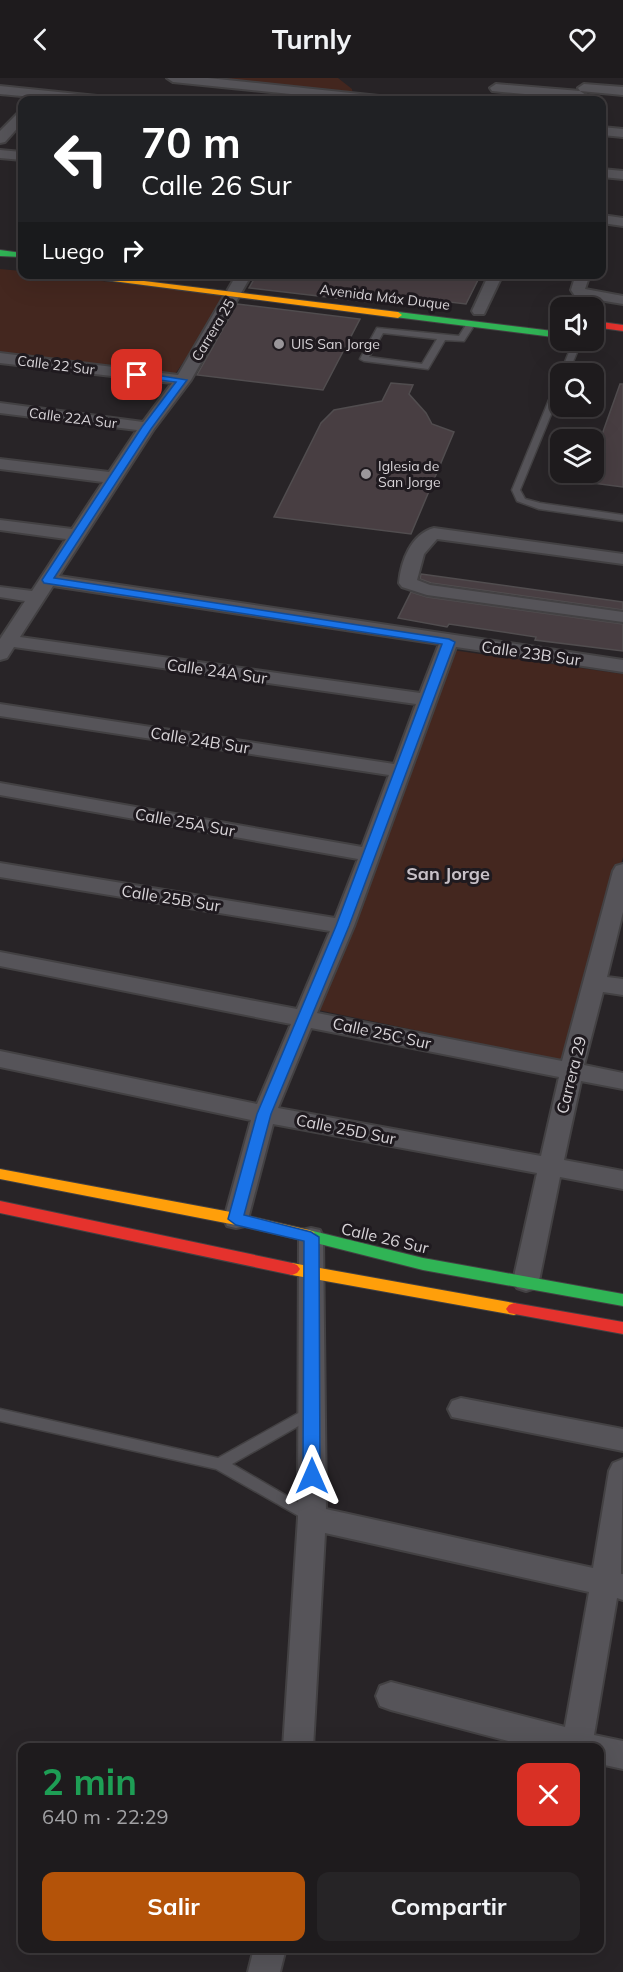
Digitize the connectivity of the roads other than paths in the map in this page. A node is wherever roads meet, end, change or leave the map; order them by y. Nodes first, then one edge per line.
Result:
1 (60, 78) edge
2 (173, 78) edge
3 (350, 85) dead end
4 (496, 88) dead end
5 (0, 90) edge
6 (583, 90) edge
7 (623, 91) edge
8 (31, 96) edge
9 (43, 96) edge
10 (321, 96) edge
11 (356, 96) edge
12 (0, 119) edge
13 (18, 120) edge
14 (18, 123) edge
15 (606, 131) edge
16 (623, 133) edge
17 (0, 139) edge
18 (0, 154) edge
19 (18, 156) edge
20 (606, 173) edge
21 (623, 175) edge
22 (606, 220) edge
23 (623, 222) edge
24 (0, 253) edge
25 (18, 255) edge
26 (161, 279) edge
27 (494, 279) edge
28 (582, 279) edge
29 (241, 283) edge
30 (336, 293) dead end
31 (623, 300) edge
32 (479, 311) junction
33 (526, 316) dead end
34 (471, 324) junction
35 (604, 325) edge
36 (623, 327) edge
37 (550, 333) edge
38 (442, 337) junction
39 (604, 339) edge
40 (623, 341) edge
41 (0, 358) edge
42 (183, 380) junction
43 (550, 407) edge
44 (0, 408) edge
45 (147, 427) junction
46 (0, 464) edge
47 (114, 478) junction
48 (623, 518) edge
49 (0, 525) edge
50 (77, 535) junction
51 (623, 559) edge
52 (48, 580) junction
53 (0, 592) edge
54 (37, 597) junction
55 (623, 618) edge
56 (449, 642) junction
57 (4, 648) edge
58 (623, 666) edge
59 (426, 700) junction
60 (0, 710) edge
61 (401, 771) junction
62 (0, 789) edge
63 (370, 855) junction
64 (0, 870) edge
65 (623, 871) edge
66 (619, 900) edge
67 (343, 926) junction
68 (0, 959) edge
69 (596, 983) junction
70 (623, 987) edge
71 (303, 1017) junction
72 (0, 1059) edge
73 (571, 1072) junction
74 (623, 1081) edge
75 (264, 1114) junction
76 (549, 1167) junction
77 (0, 1174) edge
78 (623, 1180) edge
79 (0, 1207) edge
80 (236, 1219) junction
81 (311, 1237) junction
82 (312, 1274) junction
83 (526, 1281) junction
84 (623, 1299) edge
85 (623, 1328) edge
86 (462, 1409) dead end
87 (311, 1412) junction
88 (0, 1415) edge
89 (623, 1440) edge
90 (219, 1464) junction
91 (623, 1471) edge
92 (312, 1518) junction
93 (614, 1585) edge
94 (391, 1696) dead end
95 (298, 1743) edge
96 (573, 1743) edge
97 (590, 1743) edge
98 (604, 1751) edge
99 (623, 1755) edge
100 (269, 1953) edge
101 (264, 1972) edge

1 - 9 street
2 - 10 street
3 - 11 street
4 - 6 street
5 - 8 street
6 - 7 street
12 - 13 street
14 - 17 street
15 - 16 street
18 - 19 street
20 - 21 street
22 - 23 street
24 - 25 main road
26 - 29 main road, Avenida Máx Duque
27 - 32 street
28 - 31 street
29 - 34 main road, Avenida Máx Duque
29 - 42 street, Carrera 25
30 - 32 main road, Avenida Máx Duque
32 - 33 main road, Avenida Máx Duque
34 - 37 main road, Avenida Máx Duque
34 - 38 lane
35 - 36 main road
38 - 38 lane
39 - 40 main road
41 - 42 street, Calle 22 Sur
42 - 45 street, Carrera 25
43 - 48 lane
44 - 45 street, Calle 22A Sur
45 - 47 street, Carrera 25
46 - 47 street
47 - 50 street, Carrera 25
49 - 50 street
50 - 52 street, Carrera 25
51 - 55 street
52 - 54 street, Carrera 25
52 - 56 street, Calle 23B Sur
53 - 54 street
54 - 57 street, Carrera 25
56 - 58 street, Calle 23B Sur
56 - 59 street
57 - 59 street, Calle 24A Sur
59 - 61 street
60 - 61 street, Calle 24B Sur
61 - 63 street
62 - 63 street, Calle 25A Sur
63 - 67 street
64 - 67 street, Calle 25B Sur
65 - 66 street, Carrera 29
66 - 69 street, Carrera 29
67 - 71 street
68 - 71 street, Calle 25C Sur
69 - 70 street
69 - 73 street, Carrera 29
71 - 73 street, Calle 25C Sur
71 - 75 street
72 - 75 street, Calle 25D Sur
73 - 74 street, Calle 25C Sur
73 - 76 street, Carrera 29
75 - 76 street, Calle 25D Sur
75 - 80 street
76 - 78 street, Calle 25D Sur
76 - 83 street, Carrera 29
77 - 80 main road, Calle 26 Sur
79 - 82 main road
80 - 81 main road, Calle 26 Sur
81 - 82 street
81 - 83 main road, Calle 26 Sur
82 - 85 main road
82 - 87 street
83 - 84 main road, Calle 26 Sur
86 - 89 street
87 - 90 lane
87 - 92 street
88 - 90 lane
90 - 92 lane
91 - 93 street
92 - 93 street
92 - 95 street
93 - 97 street
94 - 96 street
98 - 99 street
100 - 101 street

